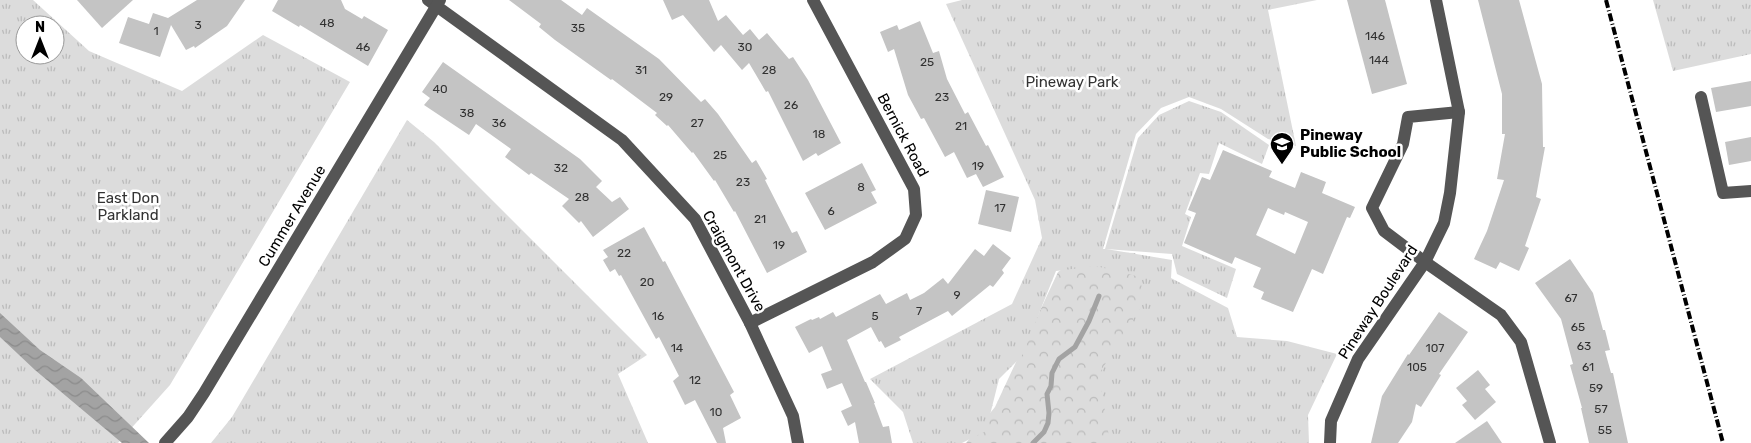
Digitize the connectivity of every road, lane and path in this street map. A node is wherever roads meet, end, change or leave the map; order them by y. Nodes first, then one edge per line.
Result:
1 (813, 0) edge
2 (1436, 0) edge
3 (435, 2) edge
4 (1702, 97) dead end
5 (1459, 112) junction
6 (1751, 191) edge
7 (1425, 262) junction
8 (750, 323) junction
9 (165, 443) edge
10 (798, 443) edge
11 (1330, 443) edge
12 (1550, 443) edge

1 - 8 street, Bernick Road
2 - 5 street, Pineway Boulevard
3 - 8 street, Craigmont Drive
3 - 9 street, Cummer Avenue
4 - 6 street
5 - 7 street, Pineway Boulevard
5 - 7 street
7 - 11 street, Pineway Boulevard
7 - 12 street
8 - 10 street, Craigmont Drive

